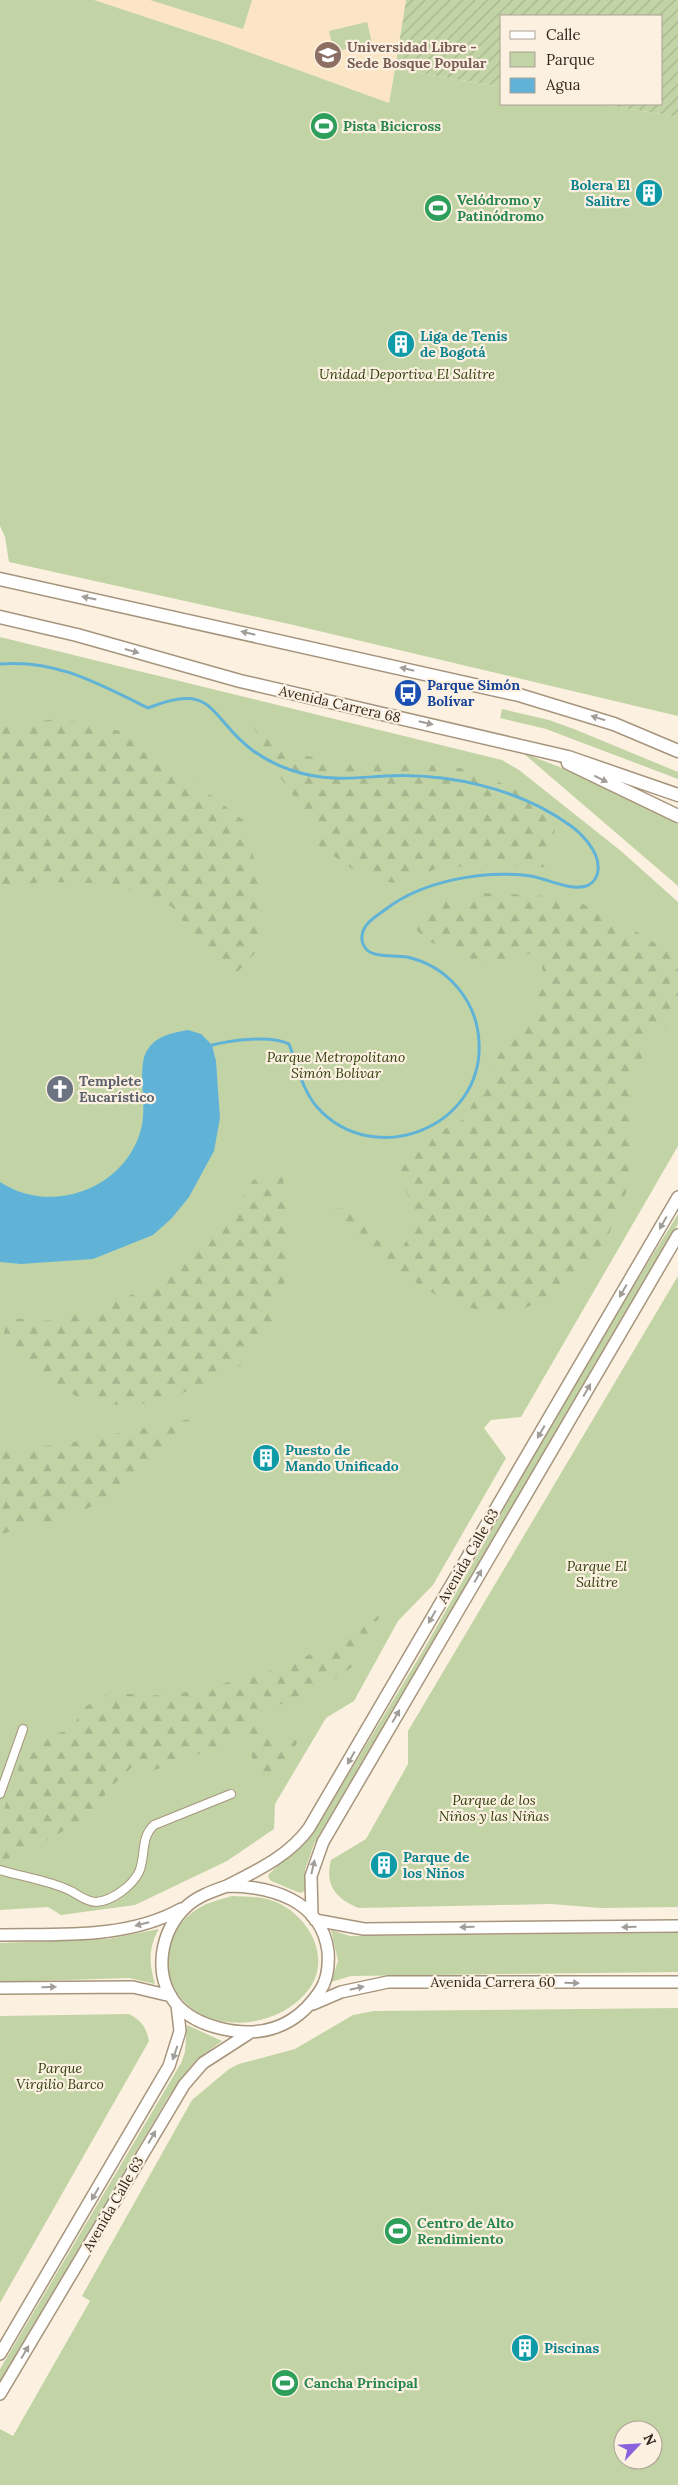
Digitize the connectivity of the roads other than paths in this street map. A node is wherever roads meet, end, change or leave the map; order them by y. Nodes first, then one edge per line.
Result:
1 (0, 579) edge
2 (0, 617) edge
3 (643, 736) junction
4 (678, 743) edge
5 (541, 750) junction
6 (678, 751) edge
7 (678, 795) edge
8 (678, 816) edge
9 (678, 1197) edge
10 (678, 1235) edge
11 (610, 1313) junction
12 (626, 1324) junction
13 (23, 1729) dead end
14 (0, 1794) edge
15 (230, 1794) dead end
16 (0, 1870) edge
17 (227, 1886) junction
18 (187, 1906) junction
19 (314, 1918) junction
20 (678, 1926) edge
21 (0, 1935) edge
22 (678, 1982) edge
23 (0, 1988) edge
24 (174, 2001) junction
25 (312, 2004) junction
26 (248, 2034) junction
27 (0, 2354) edge
28 (0, 2394) edge

3 -> 1 main road
2 -> 5 main road, Avenida Carrera 68
3 - 4 main road
3 - 6 main road
5 - 7 main road, Avenida Carrera 68
5 -> 8 main road
9 -> 11 main road, Avenida Calle 63
10 - 12 main road, Avenida Calle 63
11 - 12 main road
11 -> 17 main road, Avenida Calle 63
19 -> 12 main road, Avenida Calle 63
13 - 14 street
15 - 16 street
17 - 18 main road
17 - 19 main road
18 -> 21 main road
18 - 24 main road
20 -> 19 main road
19 - 25 main road
25 -> 22 main road, Avenida Carrera 60
23 -> 24 main road
24 - 26 main road
24 -> 27 main road, Avenida Calle 63
25 - 26 main road
28 -> 26 main road, Avenida Calle 63

